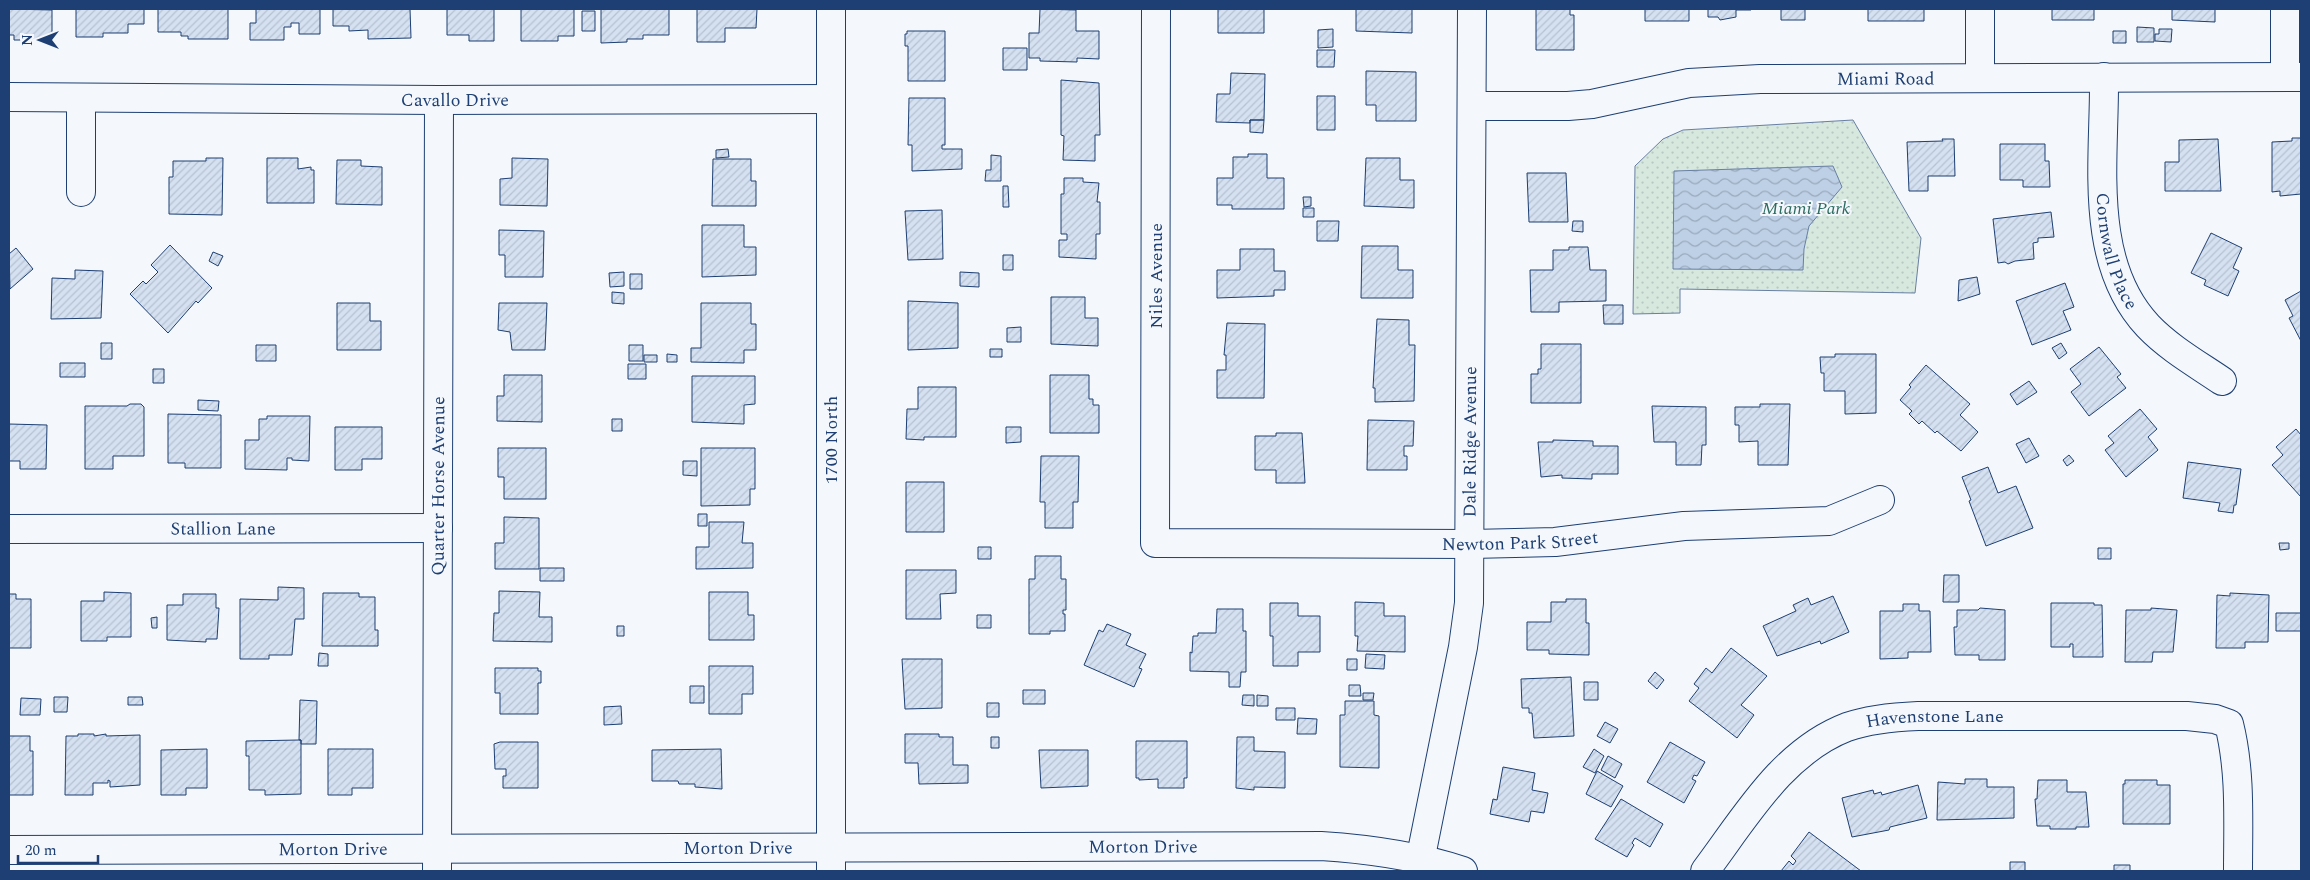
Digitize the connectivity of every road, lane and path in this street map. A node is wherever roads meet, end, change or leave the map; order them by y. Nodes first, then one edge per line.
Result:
1 (831, 9) edge
2 (1156, 9) edge
3 (1472, 9) edge
4 (1980, 9) edge
5 (2285, 9) edge
6 (1980, 77) junction
7 (2104, 77) junction
8 (2293, 77) edge
9 (9, 98) edge
10 (81, 99) junction
11 (830, 99) junction
12 (439, 100) junction
13 (1472, 106) junction
14 (81, 192) dead end
15 (2222, 382) dead end
16 (1880, 500) dead end
17 (438, 528) junction
18 (9, 529) edge
19 (1155, 543) joint
20 (1471, 544) junction
21 (9, 850) edge
22 (831, 859) edge
23 (437, 860) edge
24 (1419, 866) edge
25 (1464, 871) edge
26 (1705, 871) edge
27 (2238, 871) edge

1 - 11 street, 1700 North
2 - 19 street, Niles Avenue
3 - 13 street, Dale Ridge Avenue
4 - 6 street
5 - 8 street
6 - 7 street, Miami Road
6 - 13 street, Miami Road
7 - 8 street, Miami Road
7 - 15 street, Cornwall Place
9 - 10 street, Cavallo Drive
10 - 12 street, Cavallo Drive
10 - 14 street
11 - 12 street, Cavallo Drive
11 - 22 street, 1700 North
12 - 17 street, Quarter Horse Avenue
13 - 20 street, Dale Ridge Avenue
16 - 20 street, Newton Park Street
17 - 18 street, Stallion Lane
17 - 23 street, Quarter Horse Avenue
19 - 20 street, Newton Park Street
20 - 24 street, Dale Ridge Avenue
21 - 23 street, Morton Drive
22 - 23 street, Morton Drive
22 - 24 street, Morton Drive
24 - 25 street, Morton Drive
26 - 27 street, Havenstone Lane

